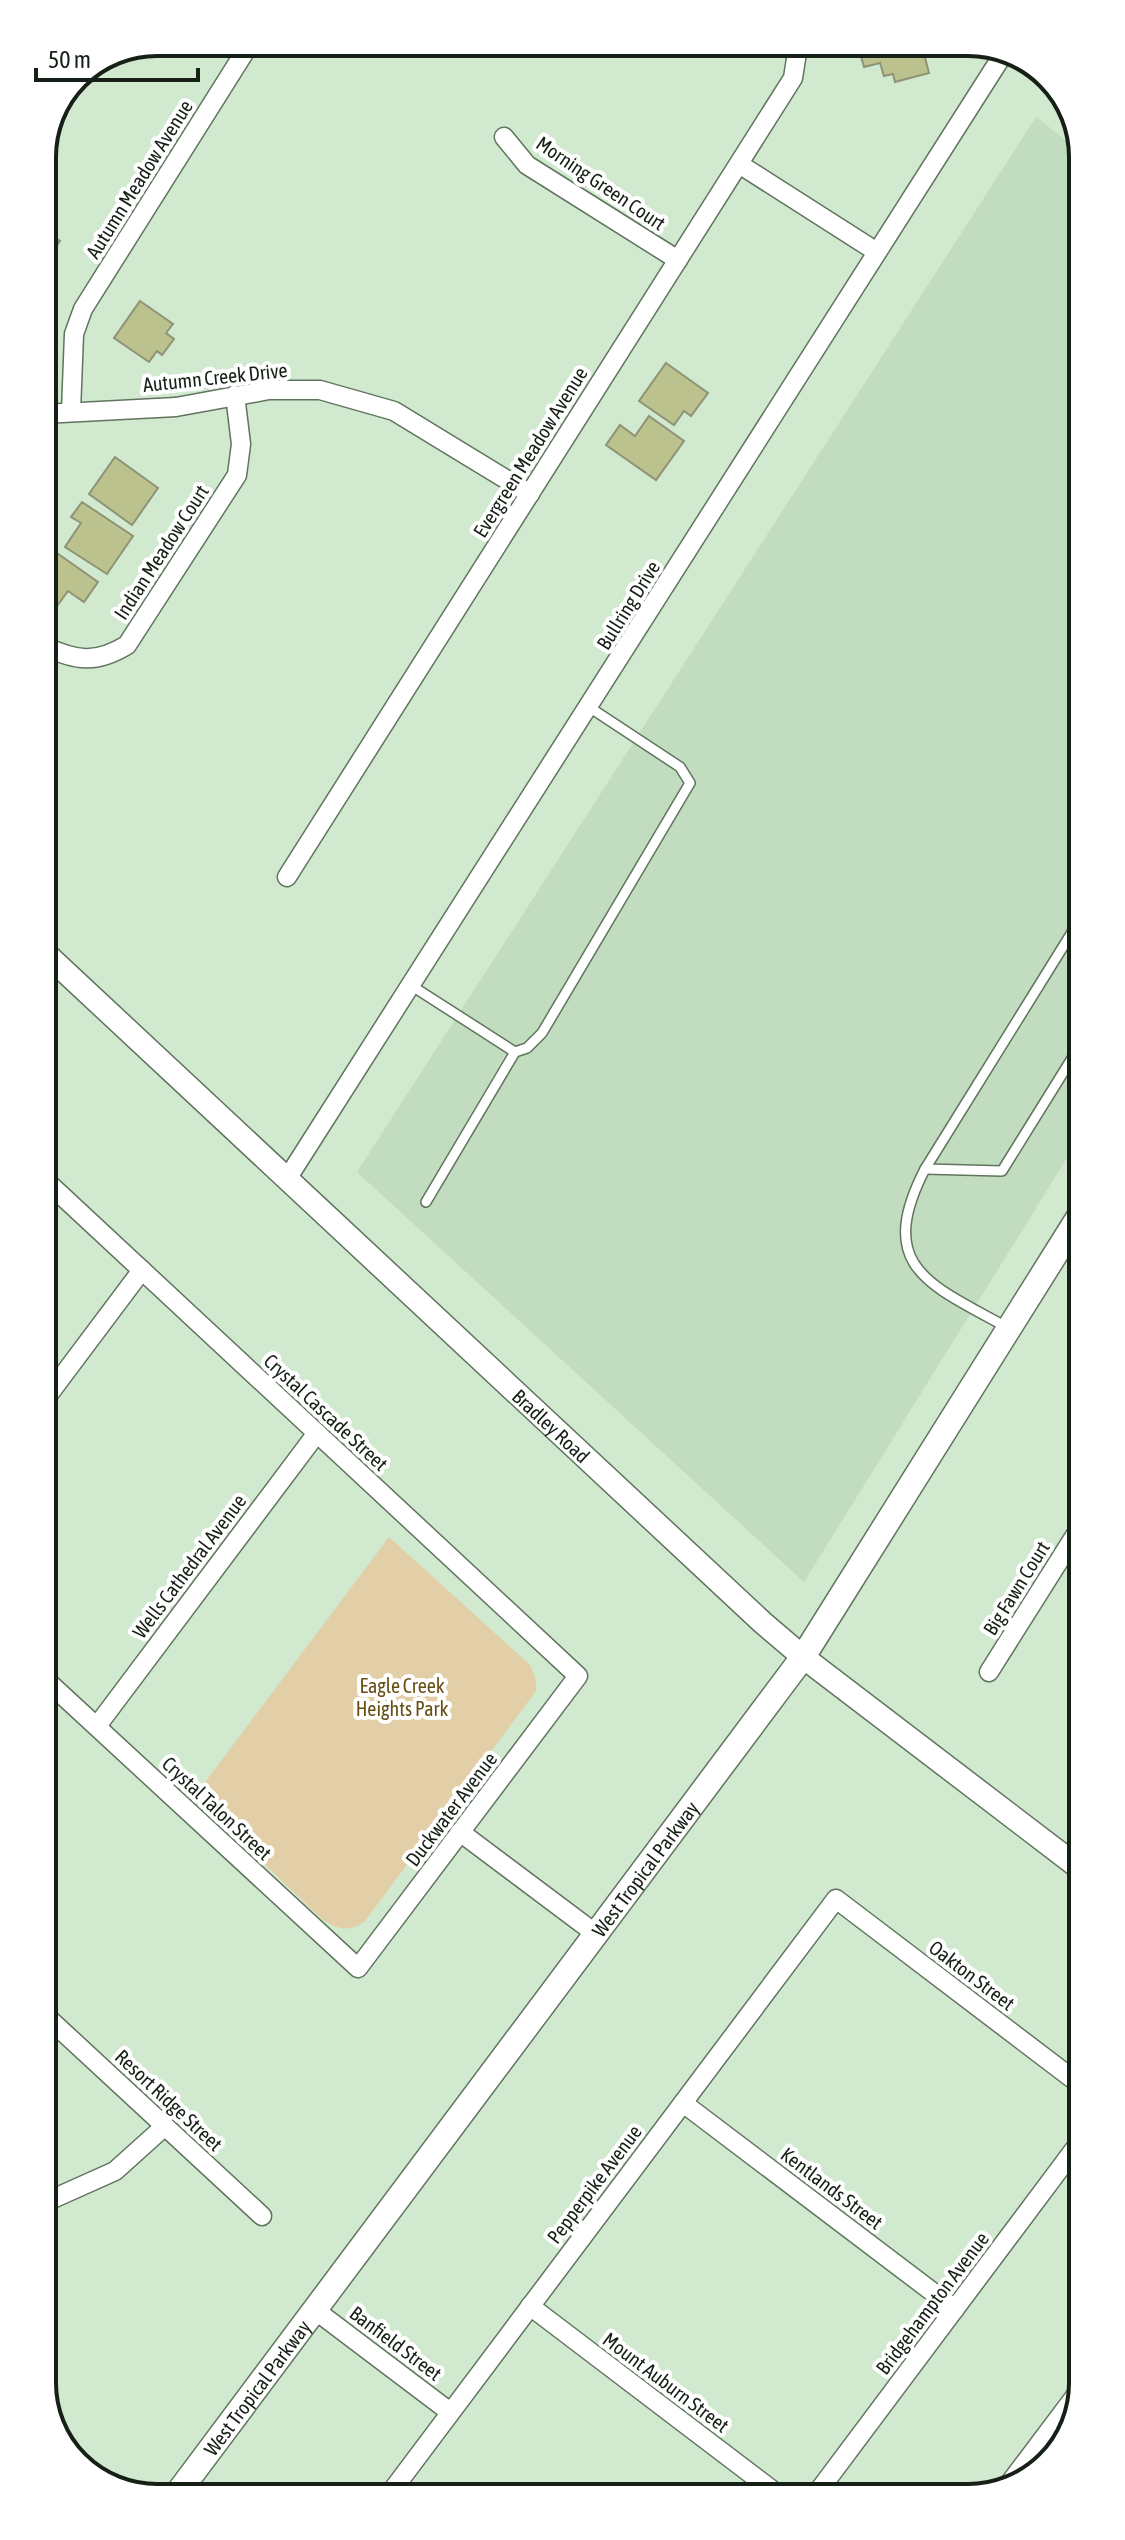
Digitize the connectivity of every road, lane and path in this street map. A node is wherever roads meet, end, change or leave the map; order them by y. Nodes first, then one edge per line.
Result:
1 (242, 56) edge
2 (797, 56) edge
3 (998, 62) edge
4 (504, 137) dead end
5 (739, 164) junction
6 (877, 252) junction
7 (678, 260) junction
8 (235, 395) junction
9 (71, 411) junction
10 (56, 413) edge
11 (530, 494) junction
12 (56, 650) edge
13 (589, 707) junction
14 (287, 877) dead end
15 (1069, 937) edge
16 (56, 963) edge
17 (412, 986) junction
18 (515, 1052) junction
19 (1069, 1063) edge
20 (925, 1169) junction
21 (287, 1179) junction
22 (56, 1190) edge
23 (426, 1202) dead end
24 (1069, 1233) edge
25 (142, 1270) junction
26 (1009, 1329) junction
27 (56, 1385) edge
28 (317, 1433) junction
29 (1069, 1545) edge
30 (803, 1657) junction
31 (989, 1672) dead end
32 (578, 1676) joint
33 (56, 1689) edge
34 (97, 1726) junction
35 (460, 1832) junction
36 (1069, 1860) edge
37 (836, 1899) joint
38 (596, 1934) junction
39 (358, 1968) joint
40 (56, 2025) edge
41 (1069, 2076) edge
42 (683, 2103) junction
43 (165, 2126) junction
44 (1069, 2156) edge
45 (56, 2197) edge
46 (262, 2216) dead end
47 (530, 2306) junction
48 (955, 2309) junction
49 (315, 2310) junction
50 (1065, 2409) edge
51 (450, 2412) junction
52 (1020, 2470) edge
53 (184, 2484) edge
54 (397, 2484) edge
55 (764, 2484) edge
56 (824, 2484) edge

1 - 9 street, Autumn Meadow Avenue
2 - 5 street, Evergreen Meadow Avenue
3 - 6 street, Bullring Drive
4 - 7 street, Morning Green Court
5 - 6 street
5 - 7 street, Evergreen Meadow Avenue
6 - 13 street, Bullring Drive
7 - 11 street, Evergreen Meadow Avenue
8 - 9 street, Autumn Creek Drive
8 - 11 street, Autumn Creek Drive
8 - 12 street, Indian Meadow Court
9 - 10 street
11 - 14 street, Evergreen Meadow Avenue
13 - 17 street, Bullring Drive
13 - 18 lane
15 - 20 lane
16 - 21 street, Bradley Road
17 - 18 lane
17 - 21 street, Bullring Drive
18 - 23 lane
19 - 20 lane
20 - 26 lane
21 - 30 street, Bradley Road
22 - 25 street, Crystal Cascade Street
24 - 26 main road, West Tropical Parkway
25 - 27 street
25 - 28 street, Crystal Cascade Street
26 - 30 main road, West Tropical Parkway
28 - 32 street, Crystal Cascade Street
28 - 34 street, Wells Cathedral Avenue
29 - 31 street, Big Fawn Court
30 - 36 street, Bradley Road
30 - 38 main road, West Tropical Parkway
32 - 35 street, Duckwater Avenue
33 - 34 street, Crystal Talon Street
34 - 39 street, Crystal Talon Street
35 - 38 street
35 - 39 street, Duckwater Avenue
37 - 41 street, Oakton Street
37 - 42 street, Pepperpike Avenue
38 - 49 main road, West Tropical Parkway
40 - 43 street, Resort Ridge Street
42 - 47 street, Pepperpike Avenue
42 - 48 street, Kentlands Street
43 - 45 street
43 - 46 street, Resort Ridge Street
44 - 48 street, Bridgehampton Avenue
47 - 51 street, Pepperpike Avenue
47 - 55 street, Mount Auburn Street
48 - 56 street, Bridgehampton Avenue
49 - 51 street, Banfield Street
49 - 53 main road, West Tropical Parkway
50 - 52 street
51 - 54 street, Pepperpike Avenue

